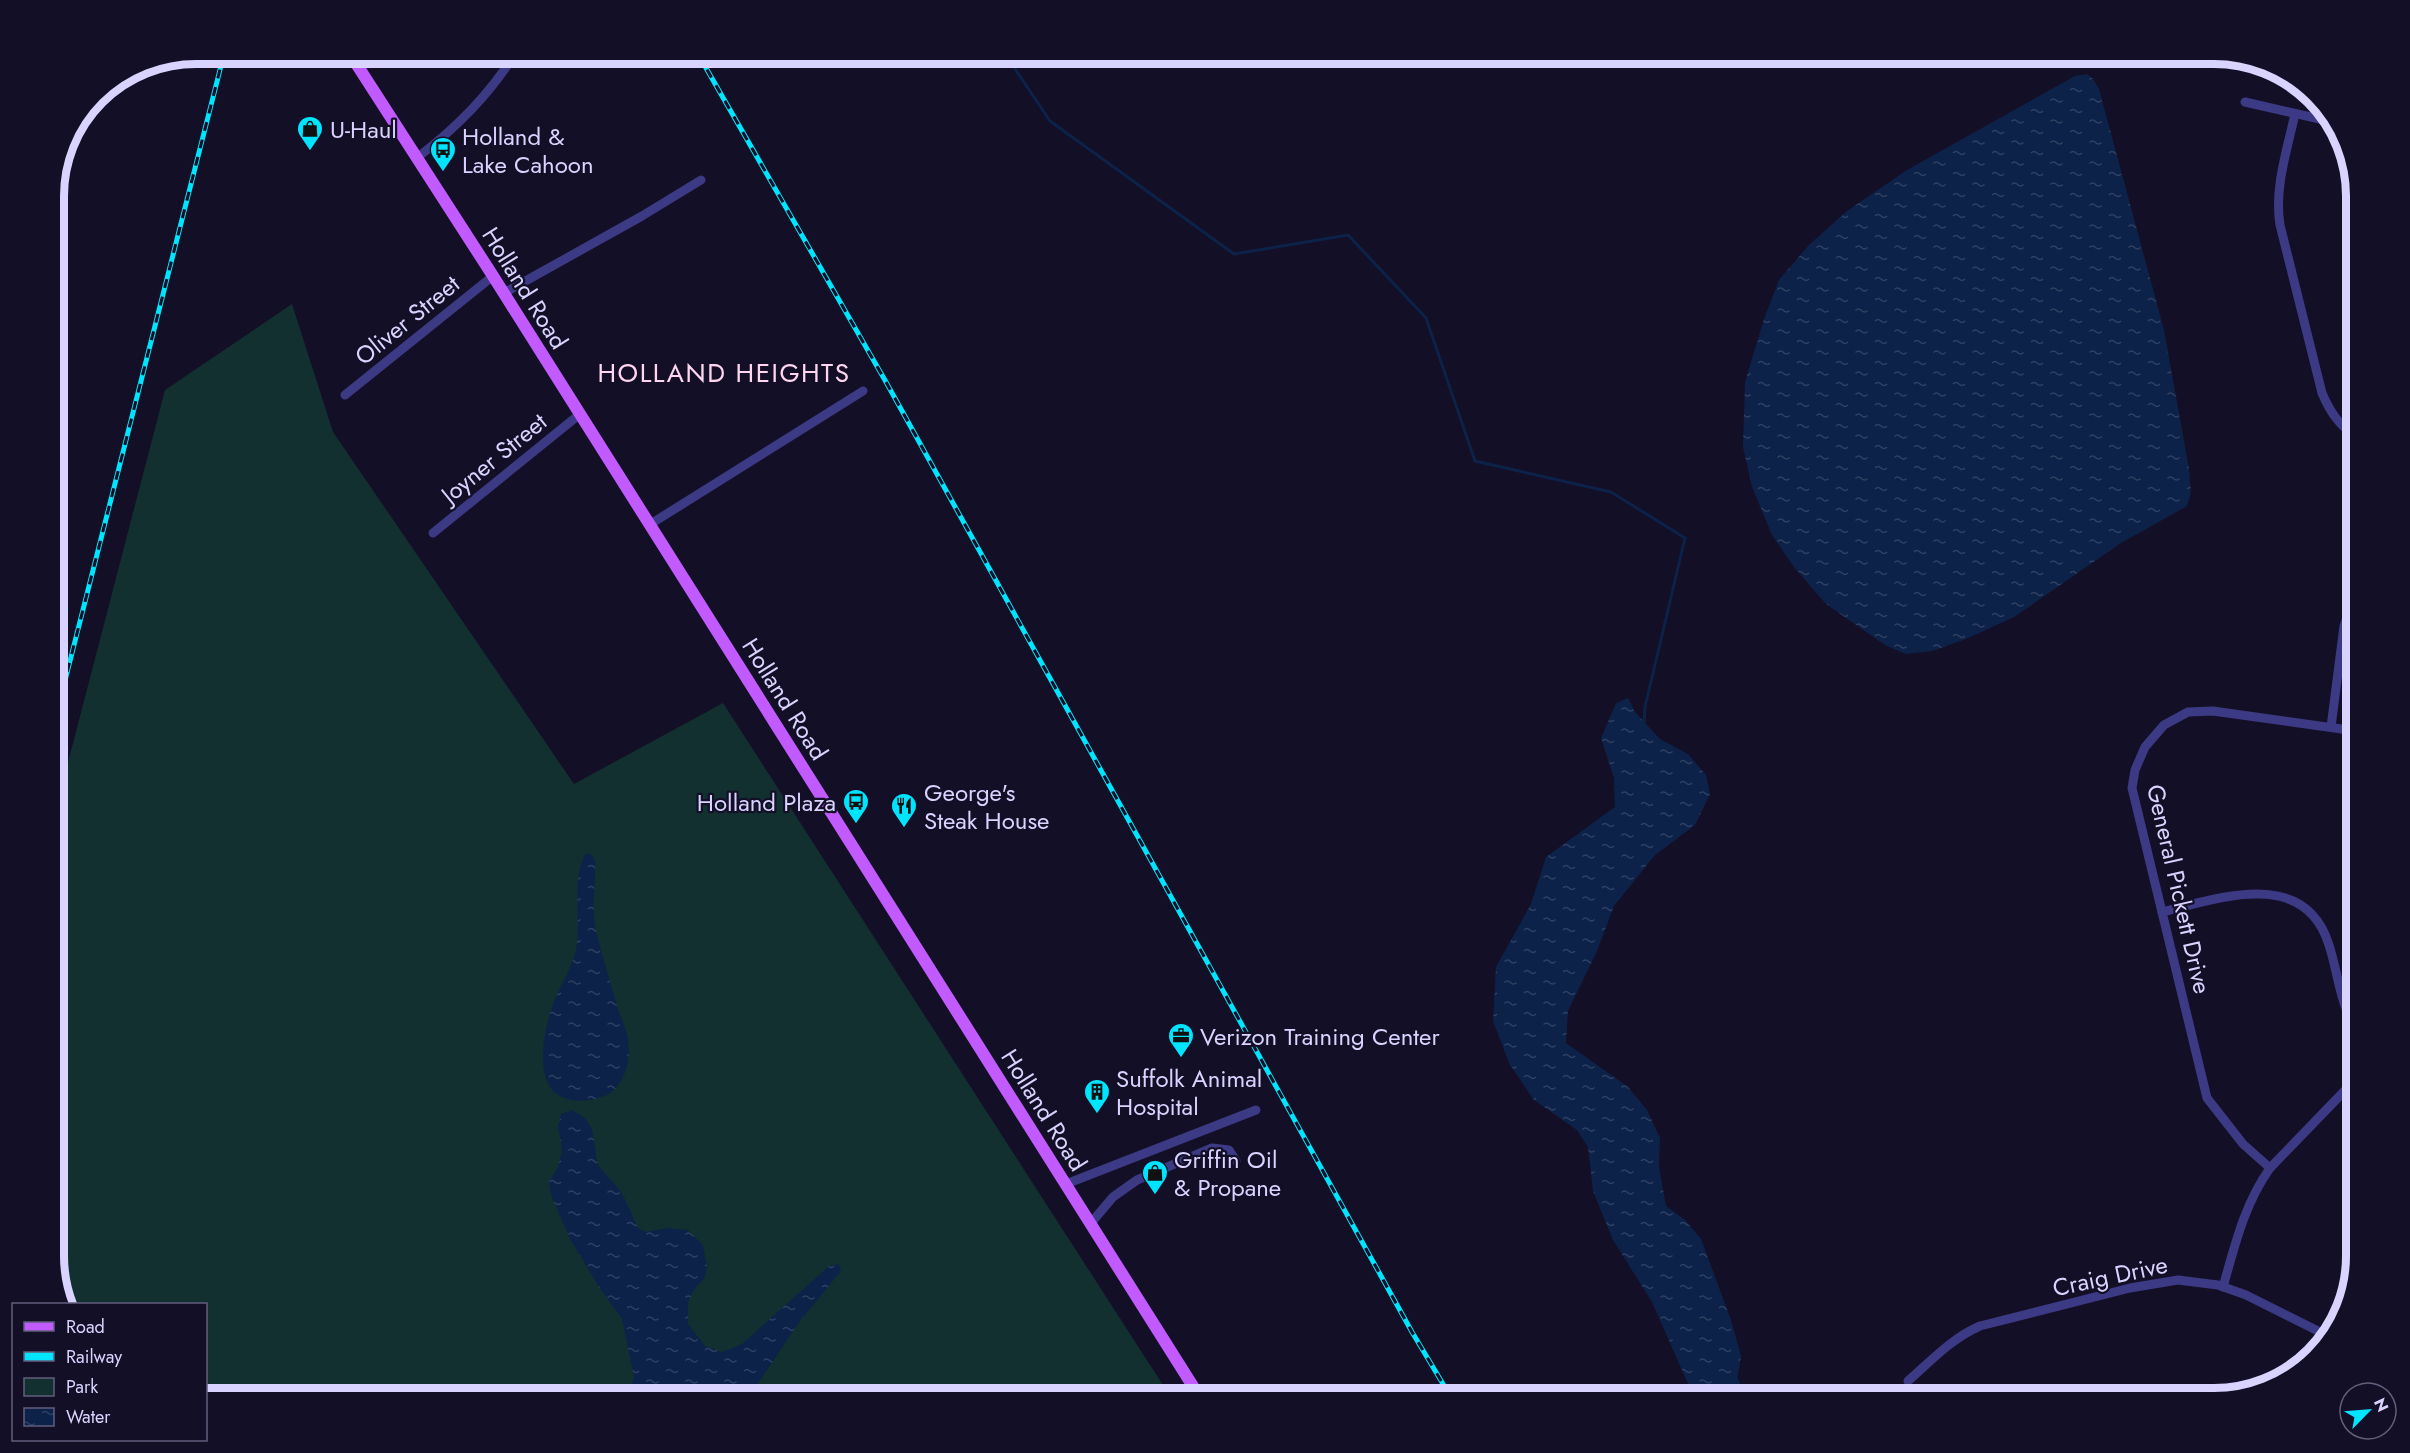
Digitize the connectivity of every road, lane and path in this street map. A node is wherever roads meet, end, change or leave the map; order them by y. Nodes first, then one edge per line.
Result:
1 (358, 65) edge
2 (508, 65) edge
3 (2245, 102) dead end
4 (2295, 114) junction
5 (2320, 119) edge
6 (418, 157) junction
7 (701, 180) dead end
8 (493, 276) junction
9 (504, 293) junction
10 (863, 391) dead end
11 (345, 395) dead end
12 (580, 414) junction
13 (2345, 429) edge
14 (650, 525) junction
15 (433, 533) dead end
16 (2345, 622) edge
17 (2331, 728) junction
18 (2346, 730) edge
19 (2162, 912) junction
20 (2346, 1007) edge
21 (2346, 1090) edge
22 (1256, 1110) dead end
23 (1236, 1161) dead end
24 (2270, 1168) junction
25 (1066, 1184) junction
26 (1091, 1223) junction
27 (2223, 1287) junction
28 (2321, 1332) edge
29 (1908, 1381) dead end
30 (1194, 1388) edge

1 - 6 main road, Holland Road
2 - 6 street
3 - 4 street
4 - 5 street
4 - 13 street
6 - 8 main road, Holland Road
7 - 9 street
8 - 9 main road, Holland Road
8 - 11 street, Oliver Street
9 - 12 main road, Holland Road
10 - 14 street
12 - 14 main road, Holland Road
12 - 15 street, Joyner Street
14 - 25 main road, Holland Road
16 - 17 street
17 - 18 street, General Pickett Drive
17 - 19 street, General Pickett Drive
19 - 20 street
19 - 24 street, General Pickett Drive
21 - 24 street
22 - 25 street
23 - 26 street
24 - 27 street
25 - 26 main road, Holland Road
26 - 30 main road, Holland Road
27 - 28 street, Craig Drive
27 - 29 street, Craig Drive

